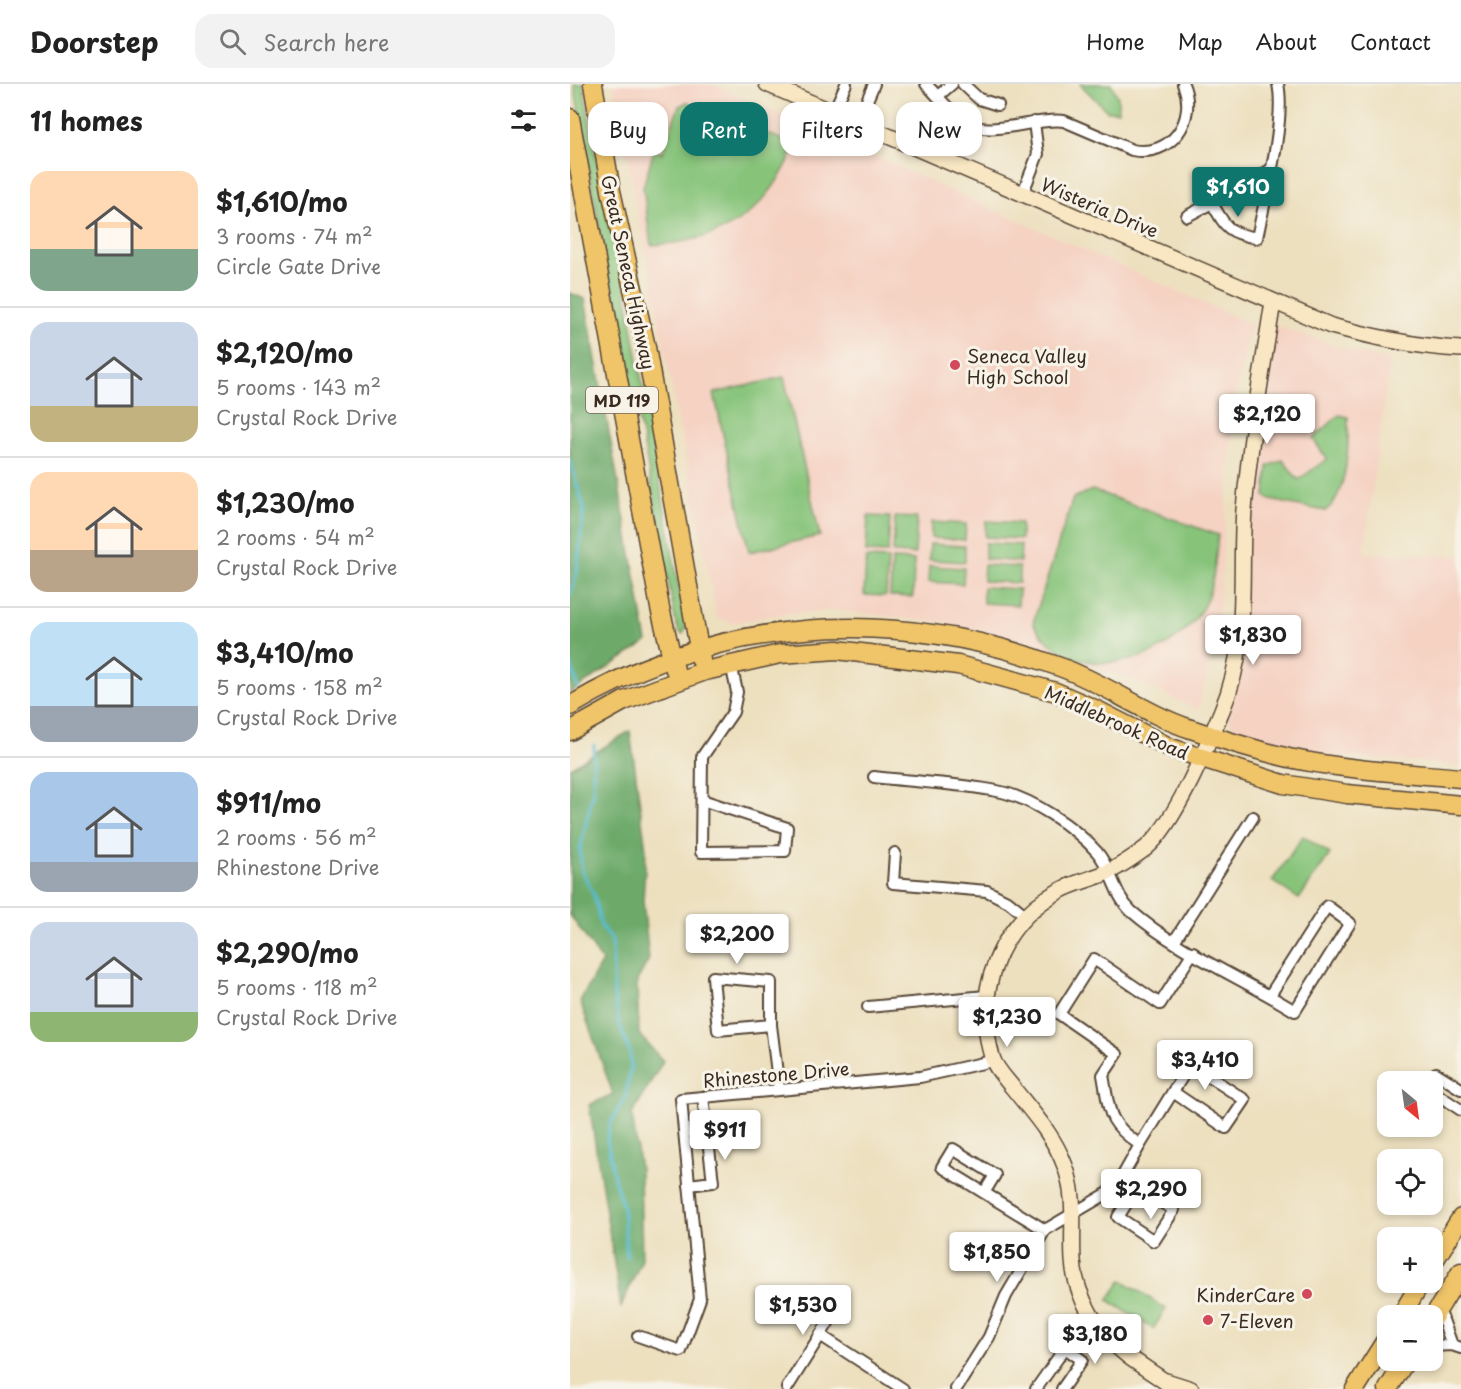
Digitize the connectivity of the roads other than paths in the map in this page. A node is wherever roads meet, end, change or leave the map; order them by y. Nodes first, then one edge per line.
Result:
1 (593, 84) edge
2 (766, 84) edge
3 (846, 84) edge
4 (874, 84) edge
5 (926, 84) edge
6 (952, 84) edge
7 (963, 84) edge
8 (1183, 84) edge
9 (1278, 84) edge
10 (938, 96) junction
11 (808, 102) edge
12 (838, 102) edge
13 (866, 102) edge
14 (998, 105) dead end
15 (570, 118) edge
16 (1034, 122) junction
17 (884, 136) edge
18 (1270, 170) junction
19 (1022, 195) junction
20 (1212, 203) junction
21 (1187, 216) dead end
22 (1273, 302) junction
23 (1461, 349) edge
24 (699, 650) junction
25 (671, 659) junction
26 (731, 664) junction
27 (705, 672) junction
28 (678, 680) junction
29 (570, 706) edge
30 (570, 732) edge
31 (1210, 735) junction
32 (1199, 758) junction
33 (874, 777) dead end
34 (1461, 778) edge
35 (702, 800) junction
36 (1461, 805) edge
37 (1253, 817) dead end
38 (895, 853) dead end
39 (1108, 872) junction
40 (1025, 915) junction
41 (1175, 940) junction
42 (1193, 952) junction
43 (1270, 995) junction
44 (986, 996) junction
45 (868, 1007) dead end
46 (771, 1025) junction
47 (992, 1061) junction
48 (1443, 1077) edge
49 (779, 1089) junction
50 (1461, 1089) edge
51 (1173, 1092) junction
52 (703, 1097) junction
53 (1443, 1098) edge
54 (1461, 1110) edge
55 (1140, 1145) junction
56 (1122, 1177) junction
57 (689, 1185) junction
58 (1137, 1187) junction
59 (984, 1193) junction
60 (1074, 1211) junction
61 (1461, 1218) edge
62 (1045, 1230) junction
63 (1443, 1247) edge
64 (1461, 1272) edge
65 (843, 1299) dead end
66 (1441, 1305) edge
67 (1097, 1323) junction
68 (1443, 1325) edge
69 (820, 1335) junction
70 (638, 1336) dead end
71 (1456, 1346) edge
72 (1065, 1348) junction
73 (1377, 1354) edge
74 (1399, 1371) edge
75 (1170, 1385) edge
76 (787, 1388) edge
77 (903, 1389) edge
78 (956, 1389) edge
79 (1036, 1389) edge
80 (1062, 1389) edge
81 (1191, 1389) edge
82 (1355, 1389) edge
83 (1388, 1389) edge

1 - 24 main road, Great Seneca Highway / MD 119
2 - 11 street, Wisteria Drive
3 - 12 street
4 - 13 street
5 - 10 street
6 - 10 street
7 - 14 street
8 - 16 street
9 - 18 street
10 - 16 street
15 - 25 main road, Great Seneca Highway / MD 119
16 - 19 street
17 - 19 street, Wisteria Drive
18 - 20 street
18 - 20 street
19 - 22 street, Wisteria Drive
20 - 21 street
22 - 23 street, Wisteria Drive
22 - 31 street
24 - 25 main road, Middlebrook Road
24 - 27 main road, Great Seneca Highway / MD 119
24 - 31 main road, Middlebrook Road
25 - 28 main road, Great Seneca Highway / MD 119
25 - 29 main road, Middlebrook Road
26 - 27 main road, Middlebrook Road
26 - 32 main road, Middlebrook Road
26 - 35 street
27 - 28 main road, Middlebrook Road
28 - 30 main road, Middlebrook Road
31 - 32 street
31 - 34 main road, Middlebrook Road
32 - 36 main road, Middlebrook Road
32 - 39 street
33 - 39 street
35 - 35 street
37 - 41 street
38 - 40 street
39 - 40 street
39 - 41 street
40 - 44 street
41 - 42 street
42 - 43 street
42 - 55 street
43 - 43 street
44 - 45 street
44 - 47 street
46 - 46 street
46 - 49 street
47 - 49 street, Rhinestone Drive
47 - 60 street
48 - 50 street
49 - 52 street, Rhinestone Drive
51 - 51 street
51 - 55 street
52 - 57 street, Rhinestone Drive
52 - 57 street
53 - 54 street
55 - 56 street
56 - 58 street
56 - 60 street
57 - 70 street, Rhinestone Drive
58 - 58 street
59 - 59 street
59 - 62 street
60 - 62 street
60 - 67 street
61 - 63 main road
62 - 78 street
64 - 66 main road
65 - 69 street
67 - 72 street
67 - 75 street
68 - 71 street
69 - 76 street
69 - 77 street
72 - 79 street
72 - 80 street
73 - 82 main road
74 - 83 main road
75 - 81 street

